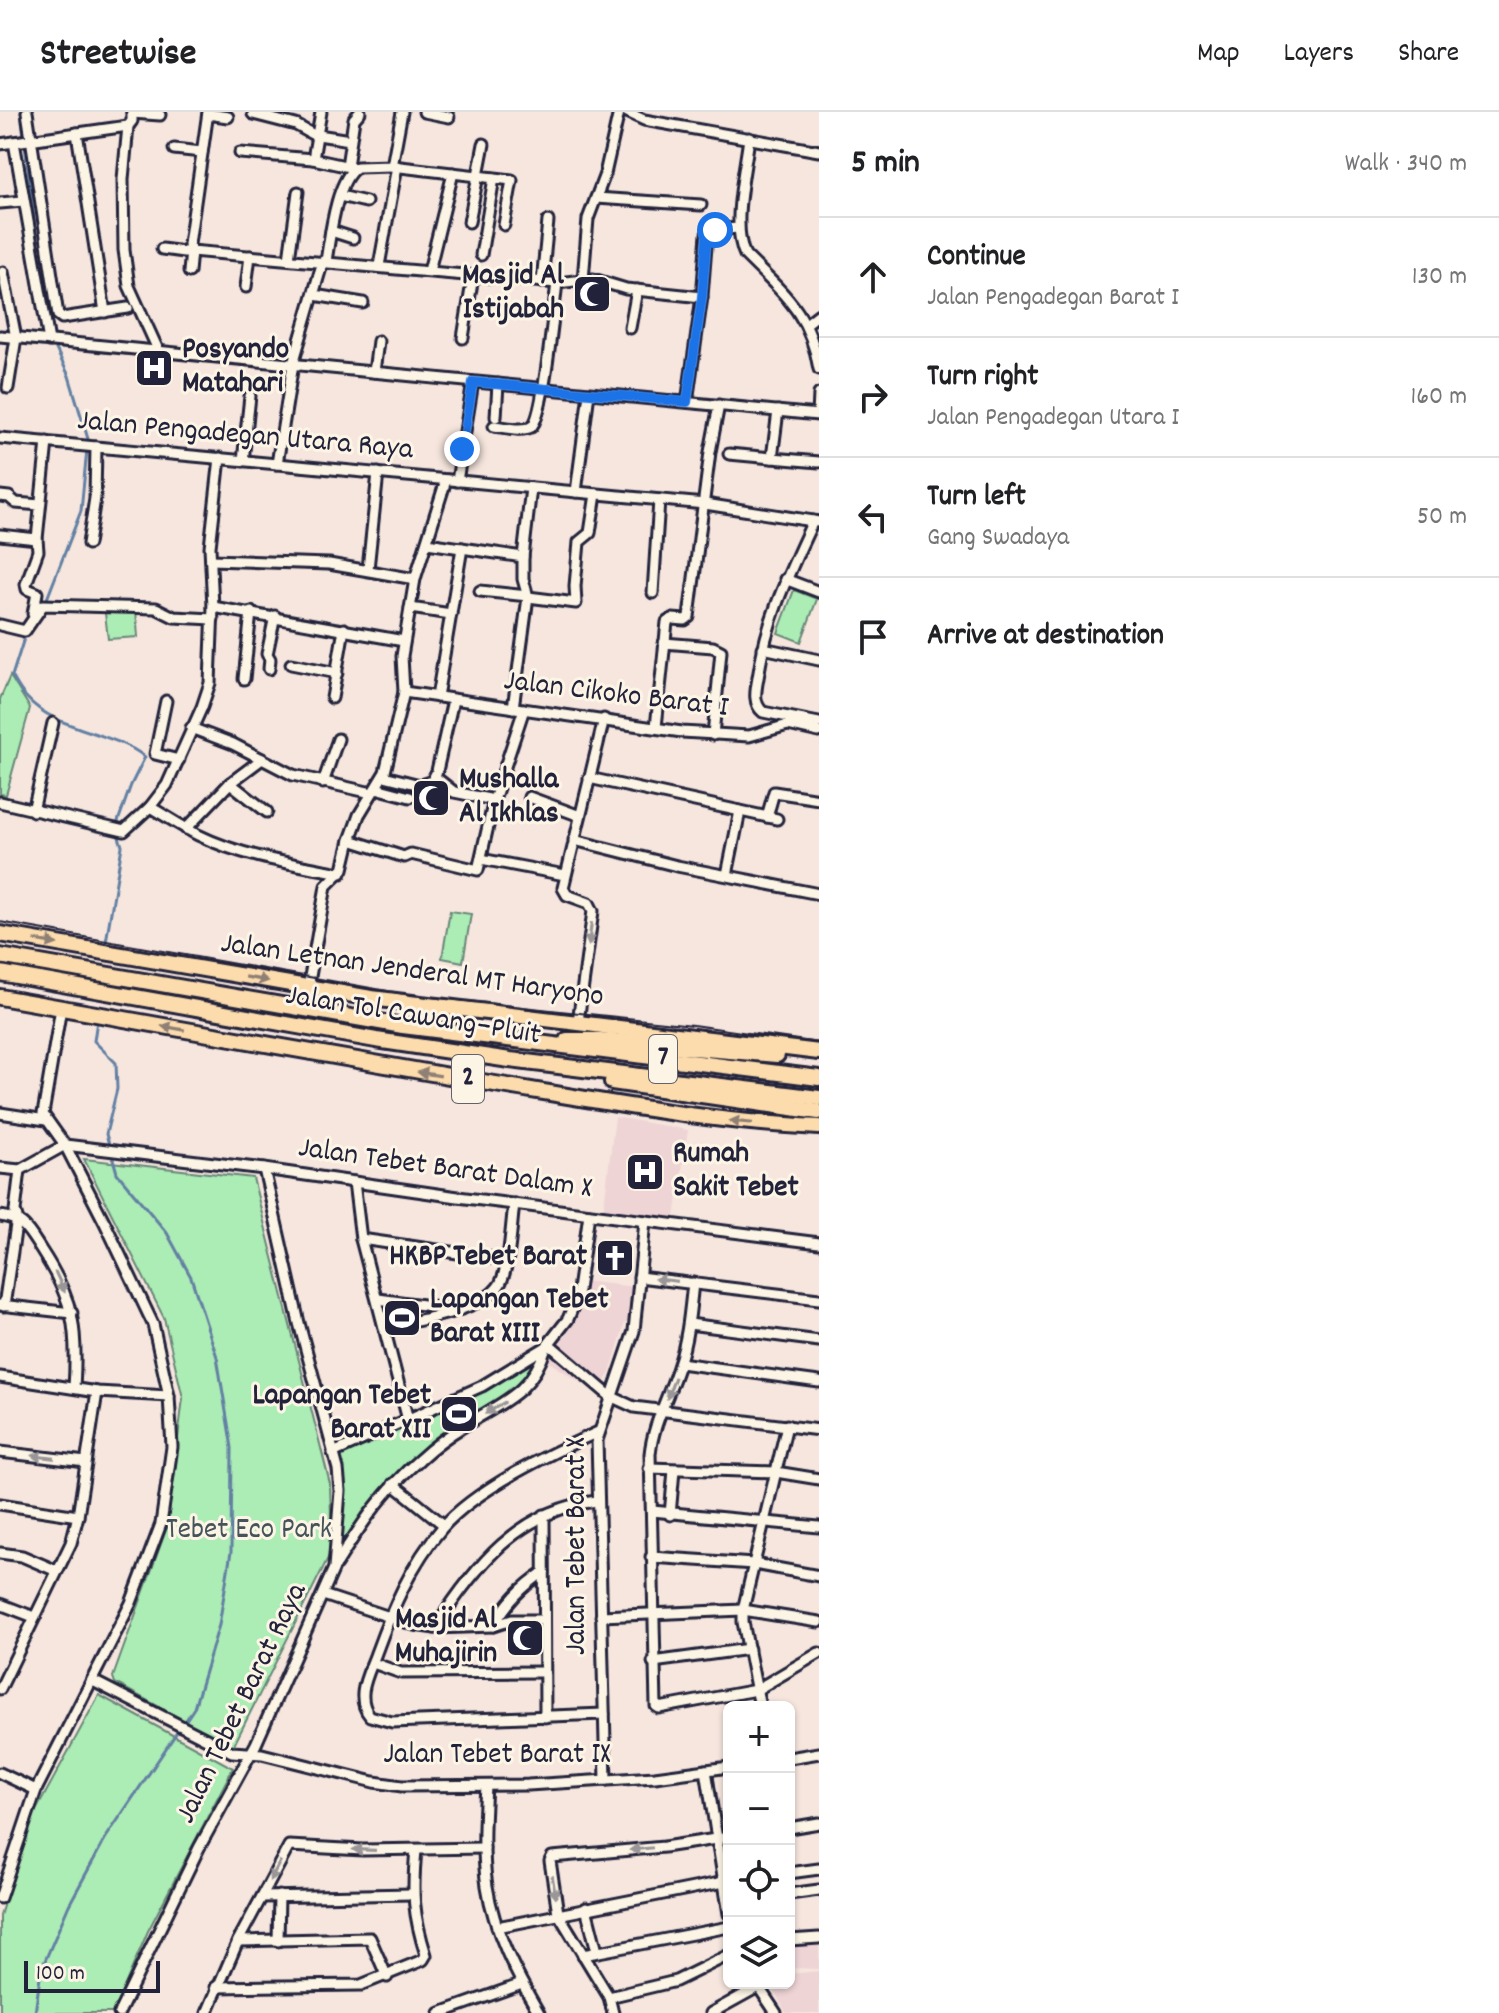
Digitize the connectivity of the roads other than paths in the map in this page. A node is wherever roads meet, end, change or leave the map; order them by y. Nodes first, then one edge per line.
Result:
1 (27, 112) edge
2 (132, 112) edge
3 (321, 112) edge
4 (402, 112) edge
5 (424, 112) edge
6 (619, 112) edge
7 (627, 112) edge
8 (208, 113) edge
9 (355, 113) edge
10 (253, 114) edge
11 (160, 115) dead end
12 (228, 117) dead end
13 (449, 117) dead end
14 (128, 126) junction
15 (77, 133) junction
16 (317, 135) junction
17 (749, 138) junction
18 (30, 140) junction
19 (350, 140) junction
20 (16, 142) junction
21 (0, 144) edge
22 (484, 144) dead end
23 (174, 149) dead end
24 (819, 151) edge
25 (202, 152) junction
26 (240, 153) dead end
27 (313, 159) junction
28 (394, 166) junction
29 (351, 167) junction
30 (453, 173) junction
31 (478, 176) junction
32 (494, 178) junction
33 (298, 192) dead end
34 (340, 196) junction
35 (596, 198) junction
36 (23, 201) junction
37 (366, 202) dead end
38 (0, 203) edge
39 (701, 205) dead end
40 (548, 221) dead end
41 (469, 222) dead end
42 (504, 225) dead end
43 (738, 228) junction
44 (331, 231) junction
45 (353, 238) dead end
46 (162, 249) dead end
47 (191, 251) junction
48 (481, 255) dead end
49 (250, 256) junction
50 (289, 259) junction
51 (324, 261) junction
52 (379, 266) junction
53 (429, 271) junction
54 (3, 272) dead end
55 (189, 272) dead end
56 (473, 276) junction
57 (583, 280) junction
58 (542, 282) junction
59 (557, 283) junction
60 (246, 287) dead end
61 (637, 290) junction
62 (314, 295) junction
63 (702, 297) junction
64 (363, 303) dead end
65 (128, 308) dead end
66 (105, 312) junction
67 (819, 314) edge
68 (806, 324) junction
69 (630, 328) dead end
70 (0, 336) edge
71 (16, 338) junction
72 (463, 338) dead end
73 (53, 341) junction
74 (378, 341) dead end
75 (159, 352) junction
76 (293, 364) junction
77 (819, 369) edge
78 (374, 372) junction
79 (473, 382) junction
80 (498, 384) junction
81 (8, 388) dead end
82 (544, 389) junction
83 (589, 393) junction
84 (819, 394) edge
85 (250, 396) dead end
86 (687, 402) junction
87 (719, 405) junction
88 (778, 411) junction
89 (818, 415) edge
90 (0, 438) edge
91 (47, 442) junction
92 (89, 446) junction
93 (729, 454) dead end
94 (220, 458) junction
95 (772, 458) junction
96 (243, 461) junction
97 (819, 462) edge
98 (277, 464) junction
99 (378, 473) junction
100 (446, 480) junction
101 (457, 481) junction
102 (531, 488) junction
103 (576, 492) junction
104 (596, 494) junction
105 (0, 496) edge
106 (659, 500) junction
107 (705, 504) junction
108 (40, 505) junction
109 (816, 521) edge
110 (0, 535) edge
111 (37, 539) junction
112 (427, 543) junction
113 (88, 544) dead end
114 (462, 548) junction
115 (523, 557) junction
116 (211, 560) junction
117 (368, 569) junction
118 (415, 579) junction
119 (785, 579) junction
120 (480, 591) dead end
121 (819, 592) edge
122 (653, 593) dead end
123 (528, 596) junction
124 (213, 607) junction
125 (410, 608) junction
126 (251, 612) junction
127 (451, 614) junction
128 (275, 616) junction
129 (33, 618) junction
130 (213, 619) junction
131 (0, 625) edge
132 (344, 629) junction
133 (404, 641) junction
134 (664, 643) junction
135 (763, 648) junction
136 (819, 660) edge
137 (291, 664) dead end
138 (269, 669) dead end
139 (337, 673) junction
140 (244, 679) dead end
141 (404, 692) junction
142 (437, 697) junction
143 (332, 698) dead end
144 (453, 700) junction
145 (166, 701) dead end
146 (519, 708) junction
147 (604, 719) junction
148 (53, 723) dead end
149 (819, 723) edge
150 (656, 727) junction
151 (191, 728) junction
152 (819, 732) edge
153 (713, 735) junction
154 (338, 739) dead end
155 (262, 759) junction
156 (179, 760) junction
157 (384, 776) junction
158 (435, 777) junction
159 (589, 778) junction
160 (230, 783) junction
161 (323, 783) junction
162 (374, 791) junction
163 (410, 797) dead end
164 (529, 797) dead end
165 (819, 799) edge
166 (494, 800) junction
167 (0, 802) edge
168 (150, 807) junction
169 (33, 811) junction
170 (740, 811) junction
171 (267, 812) dead end
172 (580, 816) junction
173 (186, 829) junction
174 (350, 840) junction
175 (574, 840) junction
176 (481, 859) junction
177 (341, 873) junction
178 (565, 875) junction
179 (727, 875) junction
180 (819, 894) edge
181 (0, 934) edge
182 (0, 956) edge
183 (0, 973) edge
184 (308, 988) junction
185 (0, 997) edge
186 (61, 1008) junction
187 (578, 1022) junction
188 (506, 1040) junction
189 (819, 1052) edge
190 (510, 1060) junction
191 (819, 1078) edge
192 (819, 1098) edge
193 (819, 1112) edge
194 (0, 1113) edge
195 (46, 1120) junction
196 (819, 1127) edge
197 (65, 1145) junction
198 (0, 1168) edge
199 (264, 1169) junction
200 (20, 1170) junction
201 (354, 1182) junction
202 (514, 1204) junction
203 (589, 1214) junction
204 (0, 1216) edge
205 (17, 1218) junction
206 (645, 1221) junction
207 (361, 1239) junction
208 (819, 1243) edge
209 (506, 1260) junction
210 (5, 1261) edge
211 (639, 1277) junction
212 (693, 1283) junction
213 (378, 1299) junction
214 (819, 1299) edge
215 (2, 1306) edge
216 (456, 1310) junction
217 (72, 1313) junction
218 (689, 1324) junction
219 (386, 1327) junction
220 (819, 1341) edge
221 (548, 1346) junction
222 (680, 1363) junction
223 (0, 1377) edge
224 (819, 1382) edge
225 (74, 1388) junction
226 (97, 1392) junction
227 (169, 1396) junction
228 (610, 1396) junction
229 (662, 1412) junction
230 (408, 1420) junction
231 (787, 1425) junction
232 (819, 1430) edge
233 (598, 1432) junction
234 (0, 1452) edge
235 (333, 1453) junction
236 (86, 1462) junction
237 (649, 1468) junction
238 (674, 1470) junction
239 (776, 1472) junction
240 (819, 1479) edge
241 (393, 1484) junction
242 (597, 1501) junction
243 (0, 1504) edge
244 (652, 1511) junction
245 (544, 1515) junction
246 (670, 1515) junction
247 (78, 1516) junction
248 (765, 1521) junction
249 (444, 1525) junction
250 (819, 1527) edge
251 (0, 1553) edge
252 (651, 1557) junction
253 (754, 1564) junction
254 (334, 1568) junction
255 (57, 1571) junction
256 (544, 1572) junction
257 (819, 1576) edge
258 (323, 1595) junction
259 (0, 1604) edge
260 (743, 1610) junction
261 (654, 1613) junction
262 (601, 1616) junction
263 (34, 1617) junction
264 (389, 1618) junction
265 (544, 1620) junction
266 (819, 1622) edge
267 (493, 1626) junction
268 (435, 1628) junction
269 (749, 1649) junction
270 (819, 1653) edge
271 (0, 1660) edge
272 (653, 1662) junction
273 (373, 1663) junction
274 (12, 1664) junction
275 (544, 1672) junction
276 (93, 1681) junction
277 (0, 1689) edge
278 (756, 1690) junction
279 (759, 1701) edge
280 (604, 1714) junction
281 (545, 1717) junction
282 (252, 1753) junction
283 (819, 1753) edge
284 (795, 1757) edge
285 (723, 1768) edge
286 (706, 1770) junction
287 (0, 1773) edge
288 (606, 1780) junction
289 (486, 1786) junction
290 (36, 1790) junction
291 (819, 1823) edge
292 (795, 1827) edge
293 (723, 1838) edge
294 (718, 1839) junction
295 (484, 1848) junction
296 (416, 1850) junction
297 (723, 1863) edge
298 (819, 1869) edge
299 (795, 1872) edge
300 (723, 1883) edge
301 (819, 1890) edge
302 (795, 1893) edge
303 (412, 1894) junction
304 (279, 1896) junction
305 (262, 1897) junction
306 (0, 1898) edge
307 (586, 1908) junction
308 (558, 1913) junction
309 (497, 1927) junction
310 (723, 1928) edge
311 (819, 1938) edge
312 (795, 1940) edge
313 (238, 1941) junction
314 (278, 1941) junction
315 (597, 1951) junction
316 (583, 1955) junction
317 (723, 1958) edge
318 (387, 1977) junction
319 (522, 1984) junction
320 (216, 1987) junction
321 (750, 1989) edge
322 (760, 1989) edge
323 (609, 1997) junction
324 (459, 2010) edge
325 (119, 2013) edge
326 (207, 2013) edge
327 (440, 2013) edge
328 (539, 2013) edge
329 (613, 2013) edge
330 (711, 2013) edge
331 (776, 2013) edge

1 - 18 street
2 - 11 street
2 - 14 street
3 - 16 street
4 - 28 street
5 - 13 street
6 - 35 street
7 - 17 street
8 - 12 street
8 - 25 street
9 - 19 street
10 - 16 street
14 - 15 street
14 - 75 street
15 - 18 street
15 - 66 street
16 - 19 street
16 - 27 street
17 - 24 street
17 - 43 street
18 - 20 street
18 - 66 street
19 - 29 street
20 - 21 street
20 - 36 street
22 - 31 street
23 - 25 street
25 - 47 street
26 - 27 street
27 - 29 street
28 - 29 street
28 - 30 street
28 - 52 street
29 - 34 street
30 - 31 street
30 - 53 street
31 - 32 street
31 - 41 street
32 - 42 street
32 - 48 street
33 - 50 street
34 - 37 street
34 - 44 street
35 - 39 street
35 - 57 street
36 - 38 street
36 - 73 street
40 - 58 street
43 - 63 street
43 - 68 street
44 - 45 street
44 - 51 street
46 - 47 street
47 - 49 street
47 - 55 street
49 - 50 street
49 - 60 street
50 - 51 street
51 - 52 street
51 - 62 street
52 - 53 street
53 - 56 street
54 - 71 street
56 - 58 street
56 - 72 street
57 - 59 street
57 - 61 street
58 - 59 street
59 - 82 street
61 - 63 street
61 - 69 street
62 - 64 street
62 - 76 street
63 - 86 street
65 - 66 street
67 - 68 street
68 - 77 street
70 - 71 street
71 - 73 street
71 - 81 street
73 - 75 street
74 - 78 street
75 - 76 street
76 - 78 street
76 - 98 street
78 - 79 street
79 - 80 street
79 - 101 street
80 - 82 street
80 - 82 street
82 - 83 street
83 - 86 street
83 - 103 street
84 - 89 street
85 - 96 street
86 - 87 street
87 - 88 street
87 - 107 street
88 - 89 street
88 - 95 street
90 - 91 street, Jalan Pengadegan Utara Raya
91 - 92 street, Jalan Pengadegan Utara Raya
91 - 108 street
92 - 94 street, Jalan Pengadegan Utara Raya
92 - 113 street
93 - 95 street
94 - 96 street, Jalan Pengadegan Utara Raya
94 - 116 street
95 - 97 street
96 - 98 street, Jalan Pengadegan Utara Raya
98 - 99 street, Jalan Pengadegan Utara Raya
99 - 100 street, Jalan Pengadegan Utara Raya
99 - 117 street
100 - 101 street, Jalan Pengadegan Utara Raya
100 - 112 street
101 - 102 street, Jalan Pengadegan Utara Raya
102 - 103 street, Jalan Pengadegan Utara Raya
102 - 115 street
103 - 104 street, Jalan Pengadegan Utara Raya
104 - 106 street, Jalan Pengadegan Utara Raya
104 - 123 street
105 - 108 street
106 - 107 street, Jalan Pengadegan Utara Raya
106 - 122 street
107 - 109 street, Jalan Pengadegan Utara Raya
107 - 134 street
108 - 111 street
109 - 119 street
110 - 111 street
111 - 129 street
112 - 114 street
112 - 118 street
114 - 115 street
114 - 127 street
115 - 123 street
116 - 117 street
116 - 124 street
117 - 118 street
118 - 125 street
119 - 121 street
119 - 135 street
120 - 123 street
123 - 146 street
124 - 126 street
124 - 130 street
125 - 127 street
125 - 133 street
126 - 128 street
126 - 140 street
127 - 142 street
128 - 132 street
128 - 138 street
129 - 130 street
129 - 131 street
130 - 151 street
132 - 133 street
132 - 139 street
133 - 141 street
134 - 150 street
134 - 153 street
135 - 136 street
135 - 149 street
137 - 139 street
139 - 143 street
141 - 142 street, Jalan Cikoko Barat I
141 - 157 street
142 - 144 street, Jalan Cikoko Barat I
144 - 146 street, Jalan Cikoko Barat I
144 - 158 street
145 - 156 street
146 - 147 street, Jalan Cikoko Barat I
146 - 166 street
147 - 150 street, Jalan Cikoko Barat I
147 - 159 street
148 - 169 street
150 - 153 street, Jalan Cikoko Barat I
151 - 155 street
151 - 156 street
152 - 153 street, Jalan Cikoko Barat I
154 - 161 street
155 - 160 street
155 - 161 street
156 - 168 street
157 - 158 street
157 - 162 street
158 - 166 street
159 - 170 street
159 - 172 street
160 - 171 street
160 - 173 street
161 - 162 street
162 - 163 street
162 - 174 street
164 - 172 street
165 - 170 street
166 - 176 street
167 - 169 street
168 - 169 street
168 - 173 street
170 - 179 street
172 - 175 street
173 - 177 street
174 - 176 street
174 - 177 street
175 - 178 street
175 - 179 street
176 - 178 street
177 - 184 street
178 -> 187 street
179 - 180 street
181 -> 184 highway, Jalan Letnan Jenderal MT Haryono / 2
182 - 188 highway, Jalan Tol Cawang–Pluit / 7
183 - 190 highway, Jalan Tol Cawang–Pluit / 7
184 - 187 highway, Jalan Letnan Jenderal MT Haryono / 2
185 - 186 highway, 2
186 - 195 street
196 -> 186 highway, 2
187 - 189 highway, Jalan Letnan Jenderal MT Haryono / 2
188 - 189 highway
188 - 191 highway, Jalan Tol Cawang–Pluit / 7
190 - 192 highway, Jalan Tol Cawang–Pluit / 7
190 - 193 highway
194 - 195 street
195 - 197 street
197 - 199 street, Jalan Tebet Barat Dalam X
197 - 200 street
197 - 227 street
198 - 200 street
199 - 201 street, Jalan Tebet Barat Dalam X
199 - 235 street, Jalan Tebet Barat Raya
200 - 205 street
201 - 202 street, Jalan Tebet Barat Dalam X
201 - 207 street
202 - 203 street, Jalan Tebet Barat Dalam X
202 - 209 street
203 - 206 street, Jalan Tebet Barat Dalam X
203 - 221 street
204 - 205 street
205 - 210 street
205 -> 217 street
206 - 208 street, Jalan Tebet Barat Dalam X
206 - 211 street, Jalan Tebet Barat X
207 - 209 street
207 - 213 street
209 - 216 street
210 - 215 street
212 -> 211 street
211 - 228 street, Jalan Tebet Barat X
212 - 214 street
212 - 218 street
213 - 216 street
213 - 219 street
215 - 217 street
216 - 219 street
217 - 225 street
218 - 220 street
218 - 222 street
219 - 230 street
221 - 228 street
221 - 230 street
221 -> 241 street
222 - 224 street
222 -> 229 street
223 - 225 street
225 - 226 street
226 - 227 street
226 - 236 street
227 - 276 street
228 - 229 street
228 - 233 street, Jalan Tebet Barat X
229 - 231 street
229 - 237 street
230 - 235 street
231 - 232 street
231 - 239 street
233 - 242 street, Jalan Tebet Barat X
233 - 249 street
236 -> 234 street
235 - 254 street, Jalan Tebet Barat Raya
236 - 247 street
237 - 238 street
237 - 244 street
238 - 239 street
238 - 246 street
239 - 240 street
239 - 248 street
241 - 249 street
241 - 254 street
242 - 245 street
242 - 262 street, Jalan Tebet Barat X
243 - 247 street
244 - 246 street
244 - 252 street
245 - 256 street
245 - 268 street
246 - 248 street
247 - 255 street
248 - 250 street
248 - 253 street
249 - 264 street
251 - 255 street
252 - 253 street
252 - 261 street
253 - 257 street
253 - 260 street
254 - 258 street, Jalan Tebet Barat Raya
255 - 263 street
256 - 265 street
256 - 267 street
258 - 264 street
258 - 282 street, Jalan Tebet Barat Raya
259 - 263 street
260 - 261 street
260 - 266 street
260 - 269 street
261 - 262 street
261 - 272 street
262 - 280 street, Jalan Tebet Barat X
263 - 274 street
264 - 268 street
264 - 273 street
265 - 267 street
265 - 275 street
267 - 268 street
269 - 272 street
269 - 278 street
270 - 278 street
271 - 274 street
272 - 278 street
273 - 275 street
273 - 281 street
274 - 277 street
275 - 281 street
276 - 282 street, Jalan Tebet Barat IX
276 - 290 street
278 - 279 street
280 - 281 street
280 - 288 street, Jalan Tebet Barat X
282 - 289 street, Jalan Tebet Barat IX
282 - 325 street, Jalan Tebet Barat Raya
283 - 284 street
285 - 286 street, Jalan Tebet Barat IX
286 - 288 street, Jalan Tebet Barat IX
286 - 294 street
287 - 290 street
288 - 289 street, Jalan Tebet Barat IX
289 - 295 street
290 - 306 street
291 - 292 street
293 - 294 street
294 - 297 street
294 -> 308 street
295 - 296 street
295 - 309 street
296 - 303 street
296 -> 305 street
298 - 299 street
300 - 307 street
301 - 302 street
303 - 304 street
303 - 318 street
304 - 305 street
304 - 314 street
305 - 313 street
307 - 308 street
307 - 315 street
308 - 309 street
308 - 316 street
309 - 319 street
310 - 315 street
311 - 312 street
313 - 314 street
313 - 320 street
314 - 318 street
315 - 316 street
316 - 323 street
317 - 323 street
318 - 320 street
319 - 324 street
319 - 328 street
320 - 326 street
321 - 330 street
322 - 331 street
323 - 329 street
324 - 327 street

